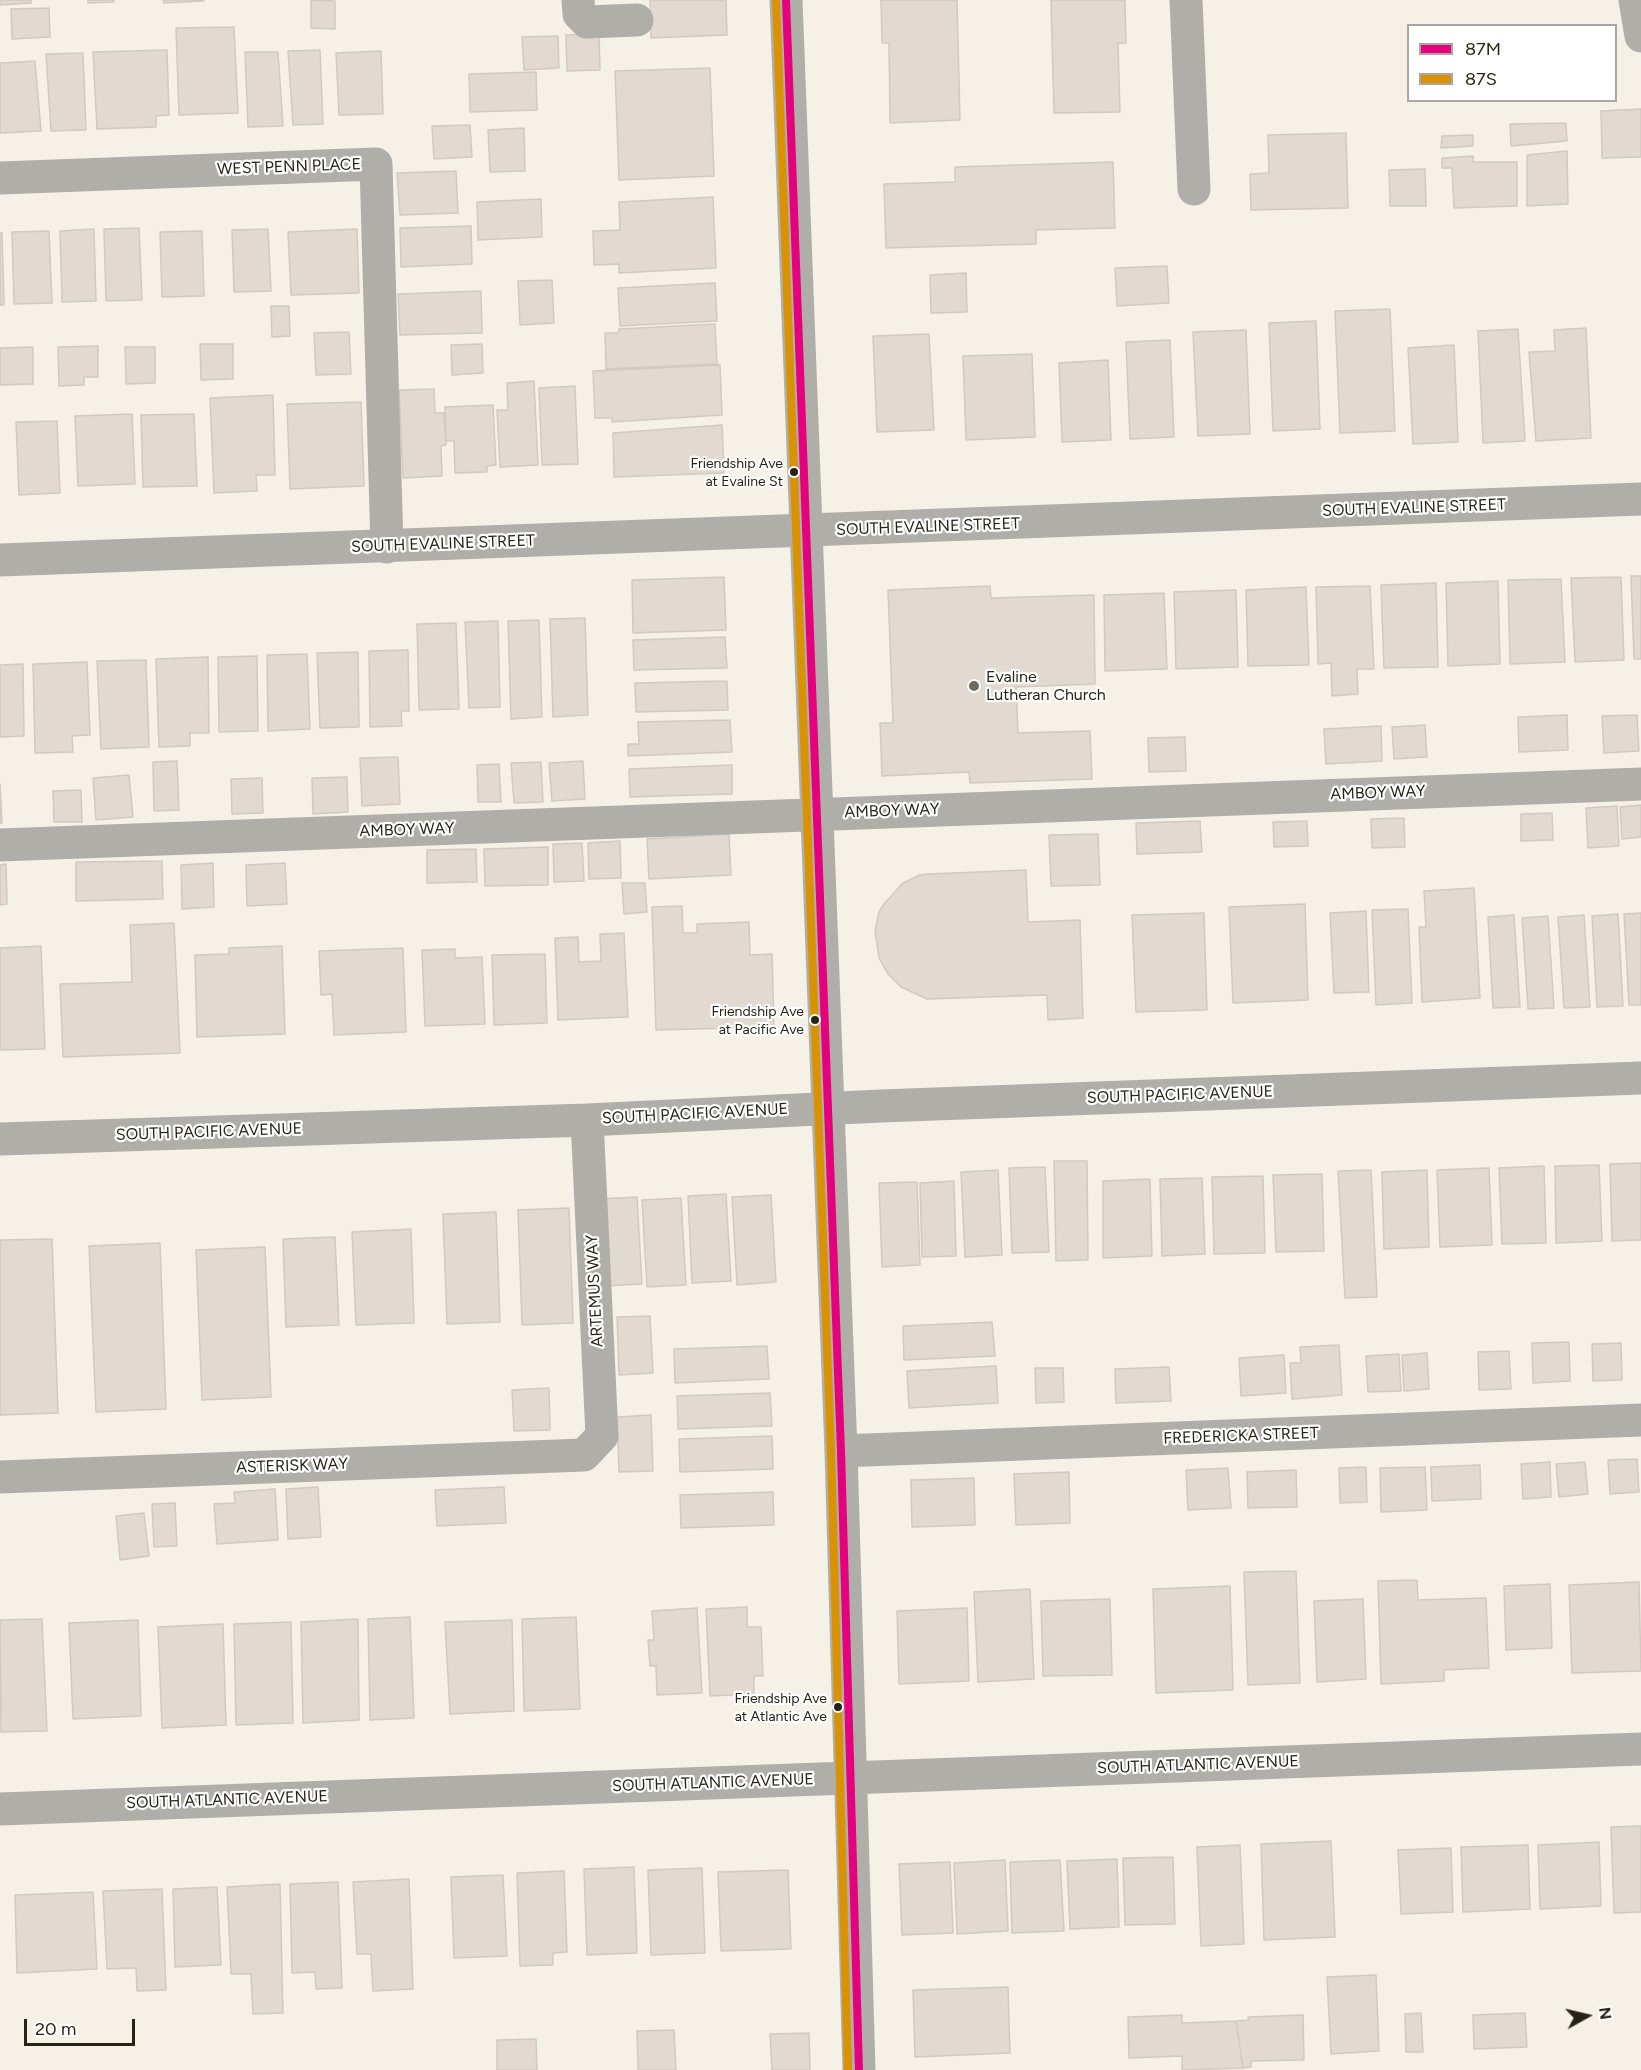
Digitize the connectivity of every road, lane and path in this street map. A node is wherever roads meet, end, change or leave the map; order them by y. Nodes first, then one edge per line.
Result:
1 (578, 0) edge
2 (786, 0) edge
3 (1186, 0) edge
4 (1635, 0) edge
5 (637, 20) dead end
6 (1641, 36) edge
7 (0, 178) edge
8 (1194, 189) dead end
9 (1641, 499) edge
10 (807, 532) junction
11 (387, 547) junction
12 (0, 560) edge
13 (1641, 784) edge
14 (818, 814) junction
15 (0, 845) edge
16 (1641, 1078) edge
17 (827, 1108) junction
18 (587, 1120) junction
19 (0, 1139) edge
20 (1641, 1420) edge
21 (841, 1451) junction
22 (584, 1455) joint
23 (0, 1477) edge
24 (1641, 1749) edge
25 (850, 1778) junction
26 (0, 1809) edge
27 (859, 2070) edge

1 - 5 street
2 - 10 street
3 - 8 street
4 - 6 street
7 - 11 street, WEST PENN PLACE
9 - 10 street, SOUTH EVALINE STREET
10 - 11 street, SOUTH EVALINE STREET
10 - 14 street
11 - 12 street, SOUTH EVALINE STREET
13 - 14 street, AMBOY WAY
14 - 15 street, AMBOY WAY
14 - 17 street
16 - 17 street, SOUTH PACIFIC AVENUE
17 - 18 street, SOUTH PACIFIC AVENUE
17 - 21 street
18 - 19 street, SOUTH PACIFIC AVENUE
18 - 22 street, ARTEMUS WAY
20 - 21 street, FREDERICKA STREET
21 - 25 street
22 - 23 street, ASTERISK WAY
24 - 25 street, SOUTH ATLANTIC AVENUE
25 - 26 street, SOUTH ATLANTIC AVENUE
25 - 27 street

